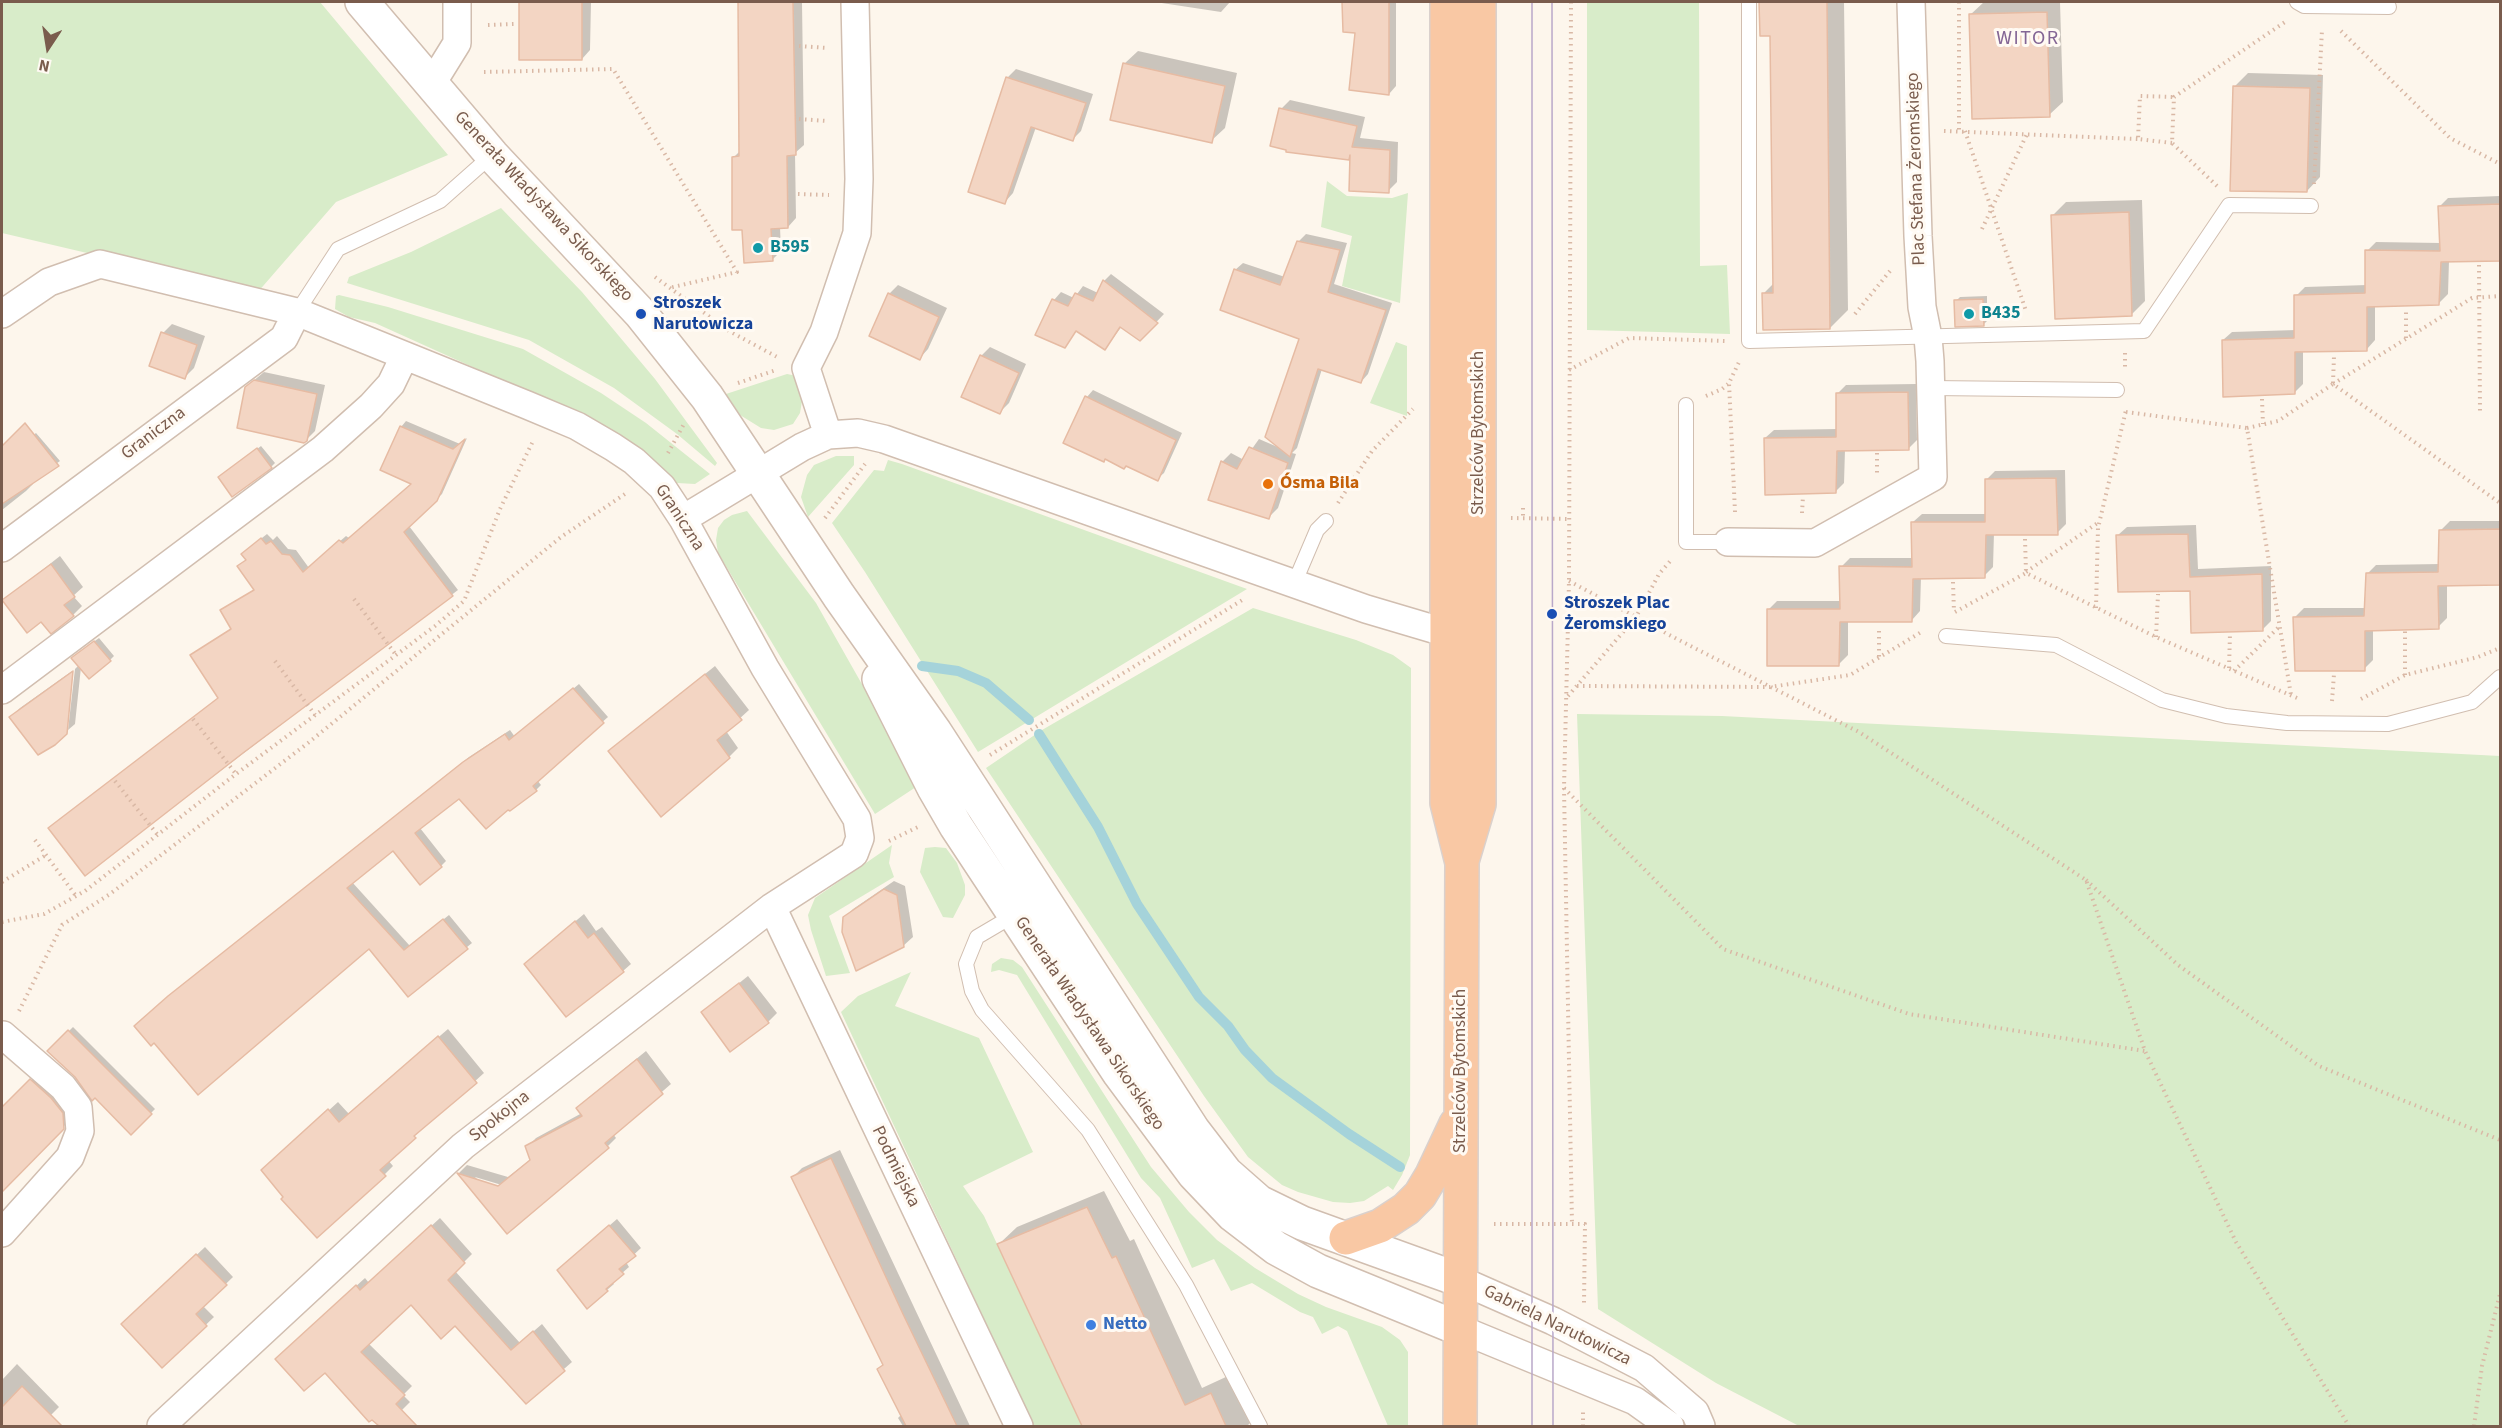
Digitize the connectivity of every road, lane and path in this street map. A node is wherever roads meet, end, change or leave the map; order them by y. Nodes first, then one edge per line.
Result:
1 (362, 2) edge
2 (457, 2) edge
3 (855, 2) edge
4 (1447, 2) edge
5 (1479, 2) edge
6 (1571, 2) edge
7 (1749, 2) edge
8 (1911, 2) edge
9 (1959, 2) edge
10 (2297, 2) edge
11 (2389, 7) dead end
12 (2291, 18) dead end
13 (514, 24) dead end
14 (481, 25) dead end
15 (2323, 25) dead end
16 (2340, 30) dead end
17 (799, 46) dead end
18 (832, 48) dead end
19 (484, 72) dead end
20 (431, 85) junction
21 (2174, 97) junction
22 (799, 119) dead end
23 (834, 121) dead end
24 (1959, 131) junction
25 (1965, 131) junction
26 (1916, 133) junction
27 (2027, 134) junction
28 (2138, 139) junction
29 (2172, 143) junction
30 (492, 155) junction
31 (2500, 164) edge
32 (2313, 186) dead end
33 (798, 194) dead end
34 (2225, 194) dead end
35 (833, 195) dead end
36 (2311, 206) dead end
37 (1992, 211) junction
38 (1982, 229) dead end
39 (1918, 236) junction
40 (2479, 265) dead end
41 (652, 275) dead end
42 (669, 288) junction
43 (2500, 296) edge
44 (2480, 298) junction
45 (2406, 311) dead end
46 (297, 312) junction
47 (2, 314) edge
48 (2124, 332) junction
49 (2068, 333) junction
50 (1928, 337) junction
51 (2406, 339) junction
52 (1833, 340) junction
53 (1749, 341) junction
54 (2334, 356) dead end
55 (404, 357) junction
56 (787, 362) dead end
57 (785, 367) dead end
58 (1569, 370) junction
59 (2125, 378) dead end
60 (2333, 384) junction
61 (729, 386) dead end
62 (1931, 388) junction
63 (2121, 395) joint
64 (2262, 399) dead end
65 (1686, 405) dead end
66 (1415, 406) dead end
67 (2126, 412) junction
68 (548, 414) junction
69 (2481, 414) dead end
70 (686, 420) dead end
71 (2263, 424) junction
72 (2247, 428) junction
73 (828, 435) junction
74 (758, 473) junction
75 (652, 478) junction
76 (2500, 503) edge
77 (1523, 508) dead end
78 (1506, 518) dead end
79 (1523, 518) junction
80 (683, 519) junction
81 (1569, 519) junction
82 (1326, 521) joint
83 (2099, 522) junction
84 (1732, 531) junction
85 (2025, 538) dead end
86 (1686, 542) junction
87 (2, 548) edge
88 (1569, 580) junction
89 (1953, 582) dead end
90 (1294, 584) junction
91 (2158, 594) dead end
92 (354, 599) dead end
93 (1245, 599) dead end
94 (2096, 608) dead end
95 (1954, 613) dead end
96 (1636, 617) junction
97 (2280, 626) junction
98 (1879, 631) dead end
99 (2405, 631) dead end
100 (1447, 633) junction
101 (2230, 634) dead end
102 (1946, 636) dead end
103 (2156, 636) dead end
104 (396, 655) junction
105 (1879, 658) dead end
106 (275, 661) dead end
107 (2229, 668) dead end
108 (2234, 671) dead end
109 (2334, 674) dead end
110 (2405, 675) dead end
111 (2500, 677) edge
112 (2, 690) edge
113 (1567, 696) junction
114 (2291, 696) dead end
115 (2332, 705) dead end
116 (315, 715) junction
117 (193, 719) dead end
118 (988, 756) dead end
119 (236, 774) junction
120 (115, 781) dead end
121 (1564, 788) junction
122 (929, 822) dead end
123 (157, 834) junction
124 (35, 840) dead end
125 (857, 846) junction
126 (46, 855) junction
127 (1462, 863) junction
128 (2086, 880) junction
129 (2, 882) edge
130 (76, 896) junction
131 (1029, 906) junction
132 (772, 907) junction
133 (2, 922) edge
134 (3, 1035) edge
135 (2145, 1051) junction
136 (1460, 1115) junction
137 (2500, 1140) edge
138 (1487, 1224) dead end
139 (1572, 1224) junction
140 (2, 1233) edge
141 (1346, 1238) junction
142 (1460, 1280) junction
143 (2500, 1294) edge
144 (1584, 1304) dead end
145 (1460, 1329) junction
146 (161, 1426) edge
147 (1019, 1426) edge
148 (1260, 1426) edge
149 (1460, 1426) edge
150 (1670, 1426) edge
151 (1701, 1426) edge
152 (2349, 1426) edge
153 (2474, 1426) edge

1 - 20 street, Generała Władysława Sikorskiego
2 - 20 street
3 - 73 street
4 - 100 highway, Strzelców Bytomskich
5 - 127 highway, Strzelców Bytomskich
6 - 58 path
7 - 53 lane
8 - 26 street, Plac Stefana Żeromskiego
9 - 24 path
10 - 11 lane
12 - 21 path
13 - 14 path
15 - 32 path
16 - 31 path
17 - 18 path
19 - 42 path
20 - 30 street, Generała Władysława Sikorskiego
21 - 28 path
21 - 29 path
22 - 23 path
24 - 25 path
24 - 26 path
25 - 27 path
25 - 37 path
26 - 39 street, Plac Stefana Żeromskiego
27 - 28 path
27 - 37 path
28 - 29 path
29 - 34 path
30 - 46 lane
30 - 74 street, Generała Władysława Sikorskiego
33 - 35 path
36 - 48 lane
37 - 38 path
37 - 49 path
39 - 50 street, Plac Stefana Żeromskiego
39 - 52 path
40 - 44 path
41 - 42 path
42 - 56 path
43 - 44 path
44 - 51 path
44 - 69 path
45 - 51 path
46 - 47 street, Graniczna
46 - 55 street, Graniczna
46 - 87 street, Graniczna
48 - 49 lane
48 - 59 path
49 - 50 lane
50 - 52 lane
50 - 62 street, Plac Stefana Żeromskiego
51 - 60 path
52 - 53 lane
53 - 58 path
53 - 84 path
54 - 60 path
55 - 68 street, Graniczna
55 - 112 street
57 - 61 path
58 - 81 path
60 - 71 path
60 - 76 path
62 - 63 lane
62 - 84 street, Plac Stefana Żeromskiego
63 - 67 path
64 - 71 path
65 - 86 lane
66 - 82 path
67 - 72 path
67 - 83 path
68 - 75 street, Graniczna
68 - 104 path
70 - 75 path
71 - 72 path
72 - 97 path
73 - 74 street
73 - 90 street
74 - 80 street
74 - 131 street, Generała Władysława Sikorskiego
75 - 80 street, Graniczna
75 - 134 path
77 - 79 path
78 - 79 path
79 - 81 path
80 - 125 street, Graniczna
81 - 88 path
82 - 90 lane
83 - 85 path
83 - 94 path
84 - 86 lane
86 - 96 path
88 - 96 path
88 - 113 path
89 - 95 path
90 - 100 street
91 - 103 path
92 - 104 path
93 - 118 path
96 - 113 path
96 - 128 path
97 - 108 path
97 - 114 path
98 - 105 path
99 - 110 path
100 - 127 highway, Strzelców Bytomskich
101 - 107 path
102 - 111 lane
104 - 116 path
106 - 116 path
109 - 115 path
113 - 121 path
116 - 119 path
117 - 119 path
119 - 123 path
120 - 123 path
121 - 135 path
121 - 139 path
122 - 125 path
123 - 130 path
124 - 126 path
125 - 132 street, Spokojna
126 - 129 path
126 - 130 path
127 - 136 highway, Strzelców Bytomskich
128 - 135 path
128 - 137 path
130 - 133 path
131 - 141 street, Generała Władysława Sikorskiego
131 - 145 street, Generała Władysława Sikorskiego
131 - 148 lane
132 - 146 street, Spokojna
132 - 147 street, Podmiejska
134 - 140 street
135 - 152 path
136 - 141 highway
136 - 142 highway, Strzelców Bytomskich
138 - 139 path
139 - 144 path
141 - 142 street, Generała Władysława Sikorskiego
142 - 145 highway, Strzelców Bytomskich
142 - 151 street, Gabriela Narutowicza
143 - 153 path
145 - 149 highway, Strzelców Bytomskich
145 - 150 street, Gabriela Narutowicza

